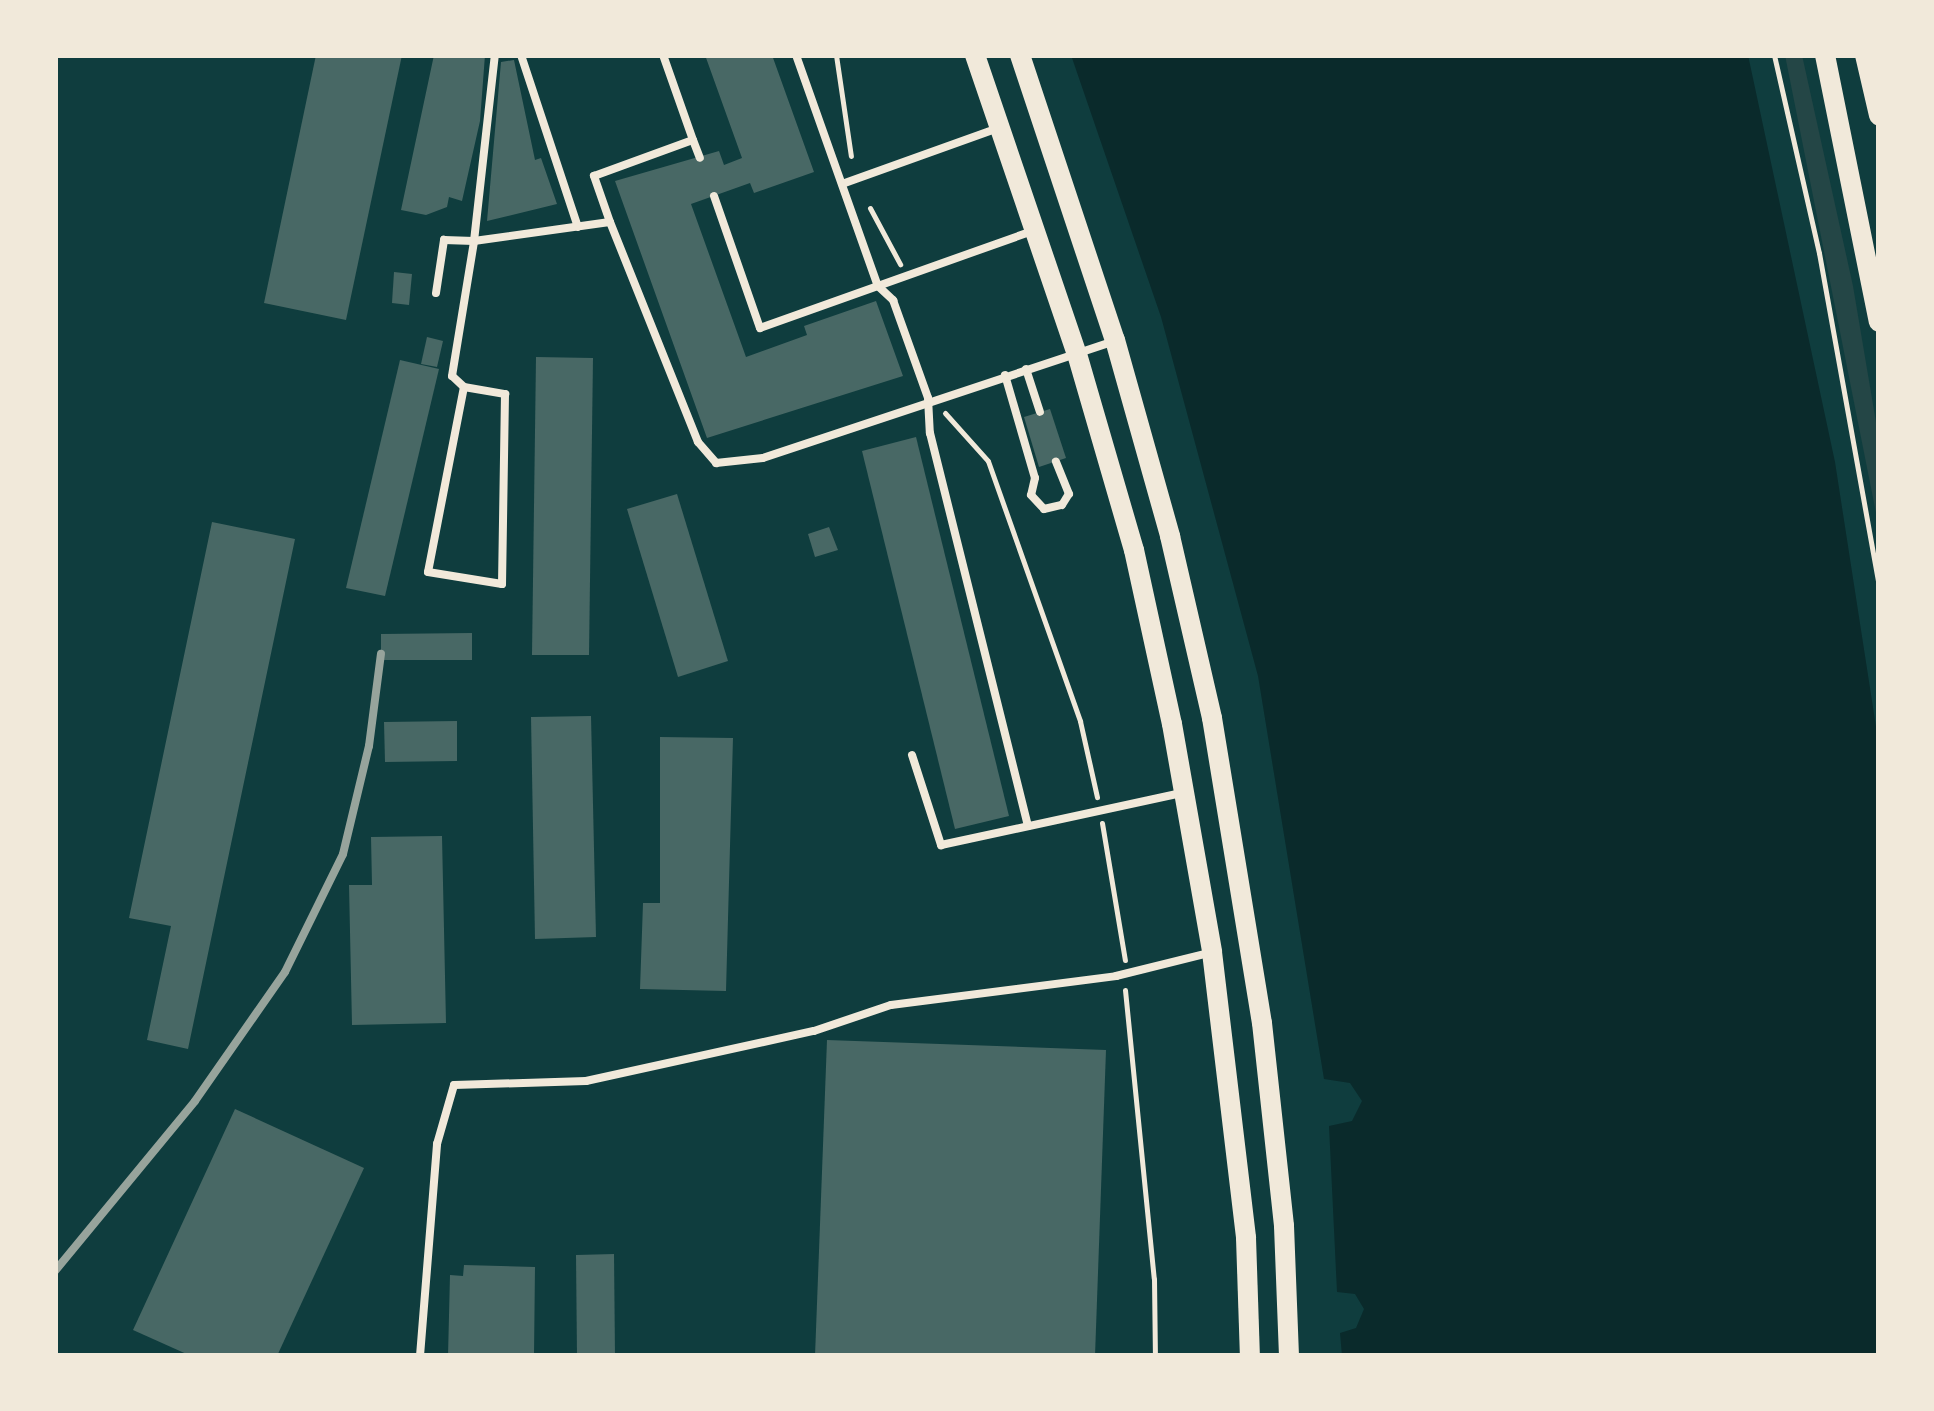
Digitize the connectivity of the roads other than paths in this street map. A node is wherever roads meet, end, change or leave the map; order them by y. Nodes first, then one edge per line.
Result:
1 (495, 55) edge
2 (521, 55) edge
3 (663, 55) edge
4 (796, 55) edge
5 (975, 55) edge
6 (1020, 55) edge
7 (1825, 55) edge
8 (1865, 55) edge
9 (1878, 107) edge
10 (1000, 127) junction
11 (694, 140) junction
12 (700, 158) dead end
13 (842, 184) junction
14 (714, 196) dead end
15 (610, 222) junction
16 (578, 227) junction
17 (1038, 229) junction
18 (474, 241) junction
19 (878, 286) junction
20 (436, 293) dead end
21 (1879, 322) edge
22 (1115, 340) junction
23 (1077, 354) junction
24 (1026, 369) junction
25 (1005, 376) junction
26 (464, 387) junction
27 (928, 398) junction
28 (1040, 412) dead end
29 (1056, 461) dead end
30 (912, 755) dead end
31 (1185, 792) junction
32 (1028, 826) junction
33 (1212, 952) junction
34 (420, 1356) edge
35 (1250, 1356) edge
36 (1289, 1356) edge

1 - 18 lane
2 - 16 lane
3 - 11 lane
4 - 13 lane
5 - 10 main road
6 - 22 main road
7 - 21 main road
8 - 9 main road
10 - 13 lane
10 - 17 main road
11 - 12 lane
11 - 15 lane
13 - 19 lane
14 - 19 lane
15 - 16 lane
15 - 27 lane
16 - 18 lane
17 - 19 lane
17 - 23 main road
18 - 20 lane
18 - 26 lane
19 - 27 lane
22 - 23 lane
22 - 36 main road
23 - 24 lane
23 - 31 main road
24 - 25 lane
24 - 28 lane
25 - 27 lane
25 - 29 lane
26 - 26 lane
27 - 32 lane
30 - 32 lane
31 - 32 lane
31 - 33 main road
33 - 34 lane
33 - 35 main road

